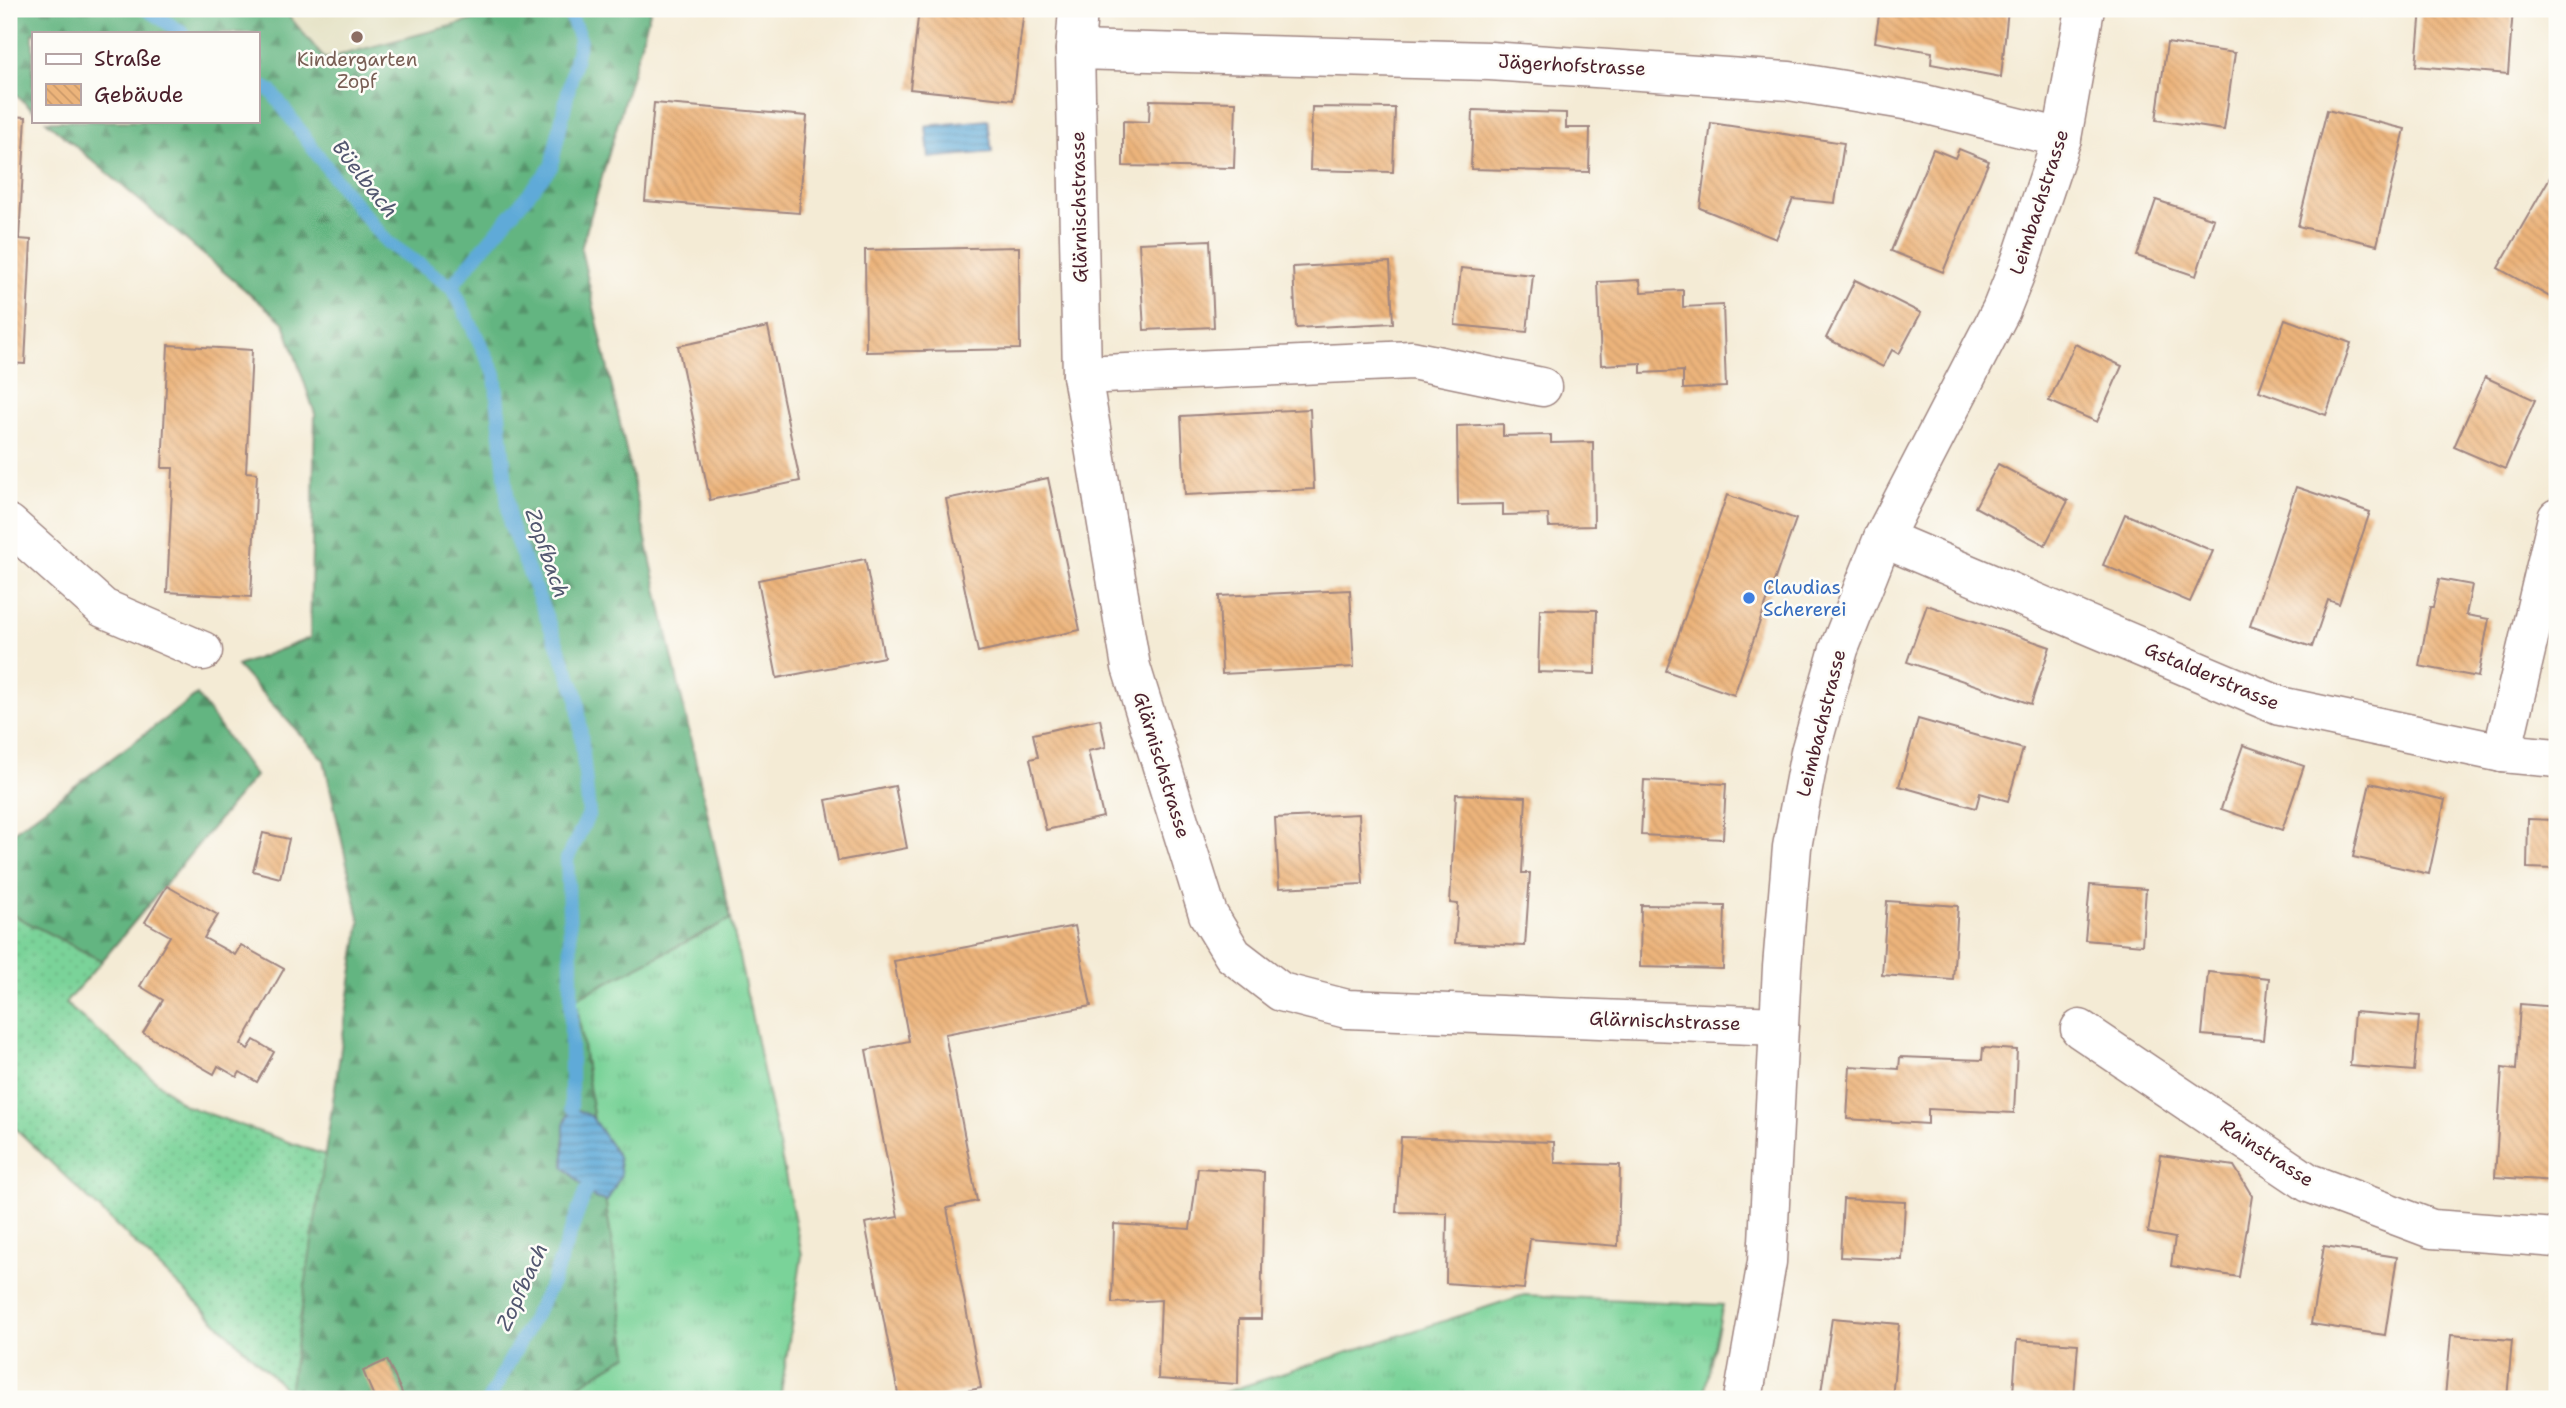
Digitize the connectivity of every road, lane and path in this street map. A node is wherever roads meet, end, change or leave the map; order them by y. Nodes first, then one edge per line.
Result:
1 (1078, 9) edge
2 (2085, 9) edge
3 (1076, 50) junction
4 (2062, 138) junction
5 (1082, 375) junction
6 (1542, 387) dead end
7 (2557, 518) edge
8 (9, 524) edge
9 (1883, 538) junction
10 (203, 651) dead end
11 (2502, 752) junction
12 (2557, 758) edge
13 (1779, 1027) junction
14 (2080, 1029) dead end
15 (2557, 1238) edge
16 (1743, 1399) edge

1 - 3 street, Glärnischstrasse
2 - 4 street, Leimbachstrasse
3 - 4 street, Jägerhofstrasse
3 - 5 street, Glärnischstrasse
4 - 9 street, Leimbachstrasse
5 - 6 street
5 - 13 street, Glärnischstrasse
7 - 11 street
8 - 10 street
9 - 11 street, Gstalderstrasse
9 - 13 street, Leimbachstrasse
11 - 12 street, Gstalderstrasse
13 - 16 street, Leimbachstrasse
14 - 15 street, Rainstrasse

